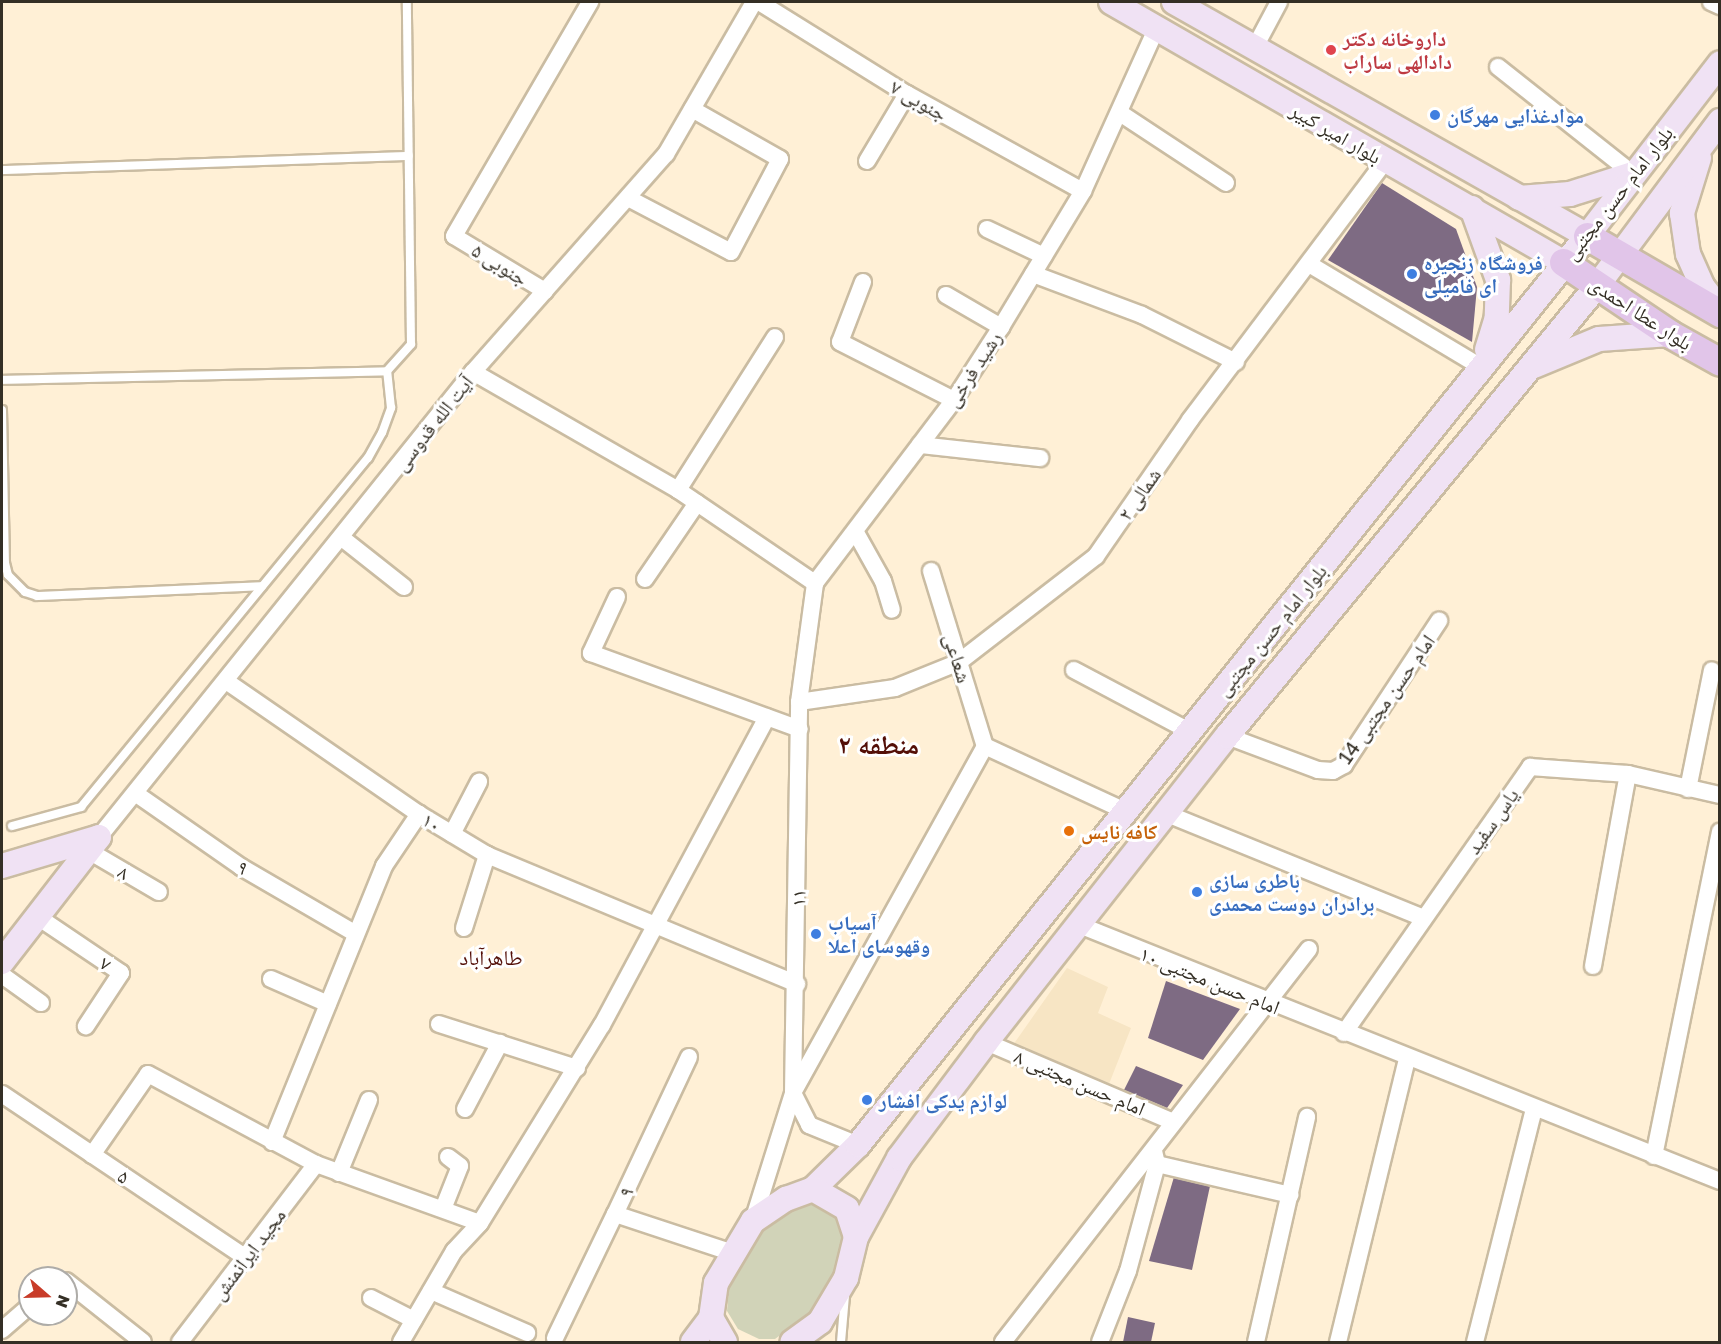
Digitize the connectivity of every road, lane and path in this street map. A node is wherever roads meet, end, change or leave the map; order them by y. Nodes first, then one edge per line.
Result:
1 (407, 2) edge
2 (590, 2) edge
3 (754, 2) edge
4 (759, 2) edge
5 (1111, 2) edge
6 (1174, 2) edge
7 (1279, 2) edge
8 (1711, 2) edge
9 (1719, 6) edge
10 (1156, 29) junction
11 (1254, 49) junction
12 (1719, 63) edge
13 (1498, 67) dead end
14 (907, 94) junction
15 (692, 109) junction
16 (1120, 113) junction
17 (1719, 121) edge
18 (1704, 141) junction
19 (409, 156) junction
20 (867, 161) dead end
21 (1385, 161) junction
22 (2, 170) edge
23 (1633, 174) junction
24 (1226, 183) dead end
25 (1083, 191) junction
26 (628, 198) junction
27 (1519, 198) junction
28 (1472, 208) junction
29 (987, 229) dead end
30 (1587, 236) junction
31 (1618, 254) junction
32 (1044, 256) junction
33 (1563, 262) junction
34 (1309, 264) junction
35 (1033, 274) junction
36 (863, 282) dead end
37 (1597, 286) junction
38 (545, 291) junction
39 (946, 295) dead end
40 (1719, 311) edge
41 (1001, 327) junction
42 (1670, 334) junction
43 (775, 337) dead end
44 (1236, 362) junction
45 (1719, 362) edge
46 (1481, 367) junction
47 (1526, 369) junction
48 (387, 371) junction
49 (473, 372) junction
50 (2, 380) edge
51 (954, 400) junction
52 (2, 410) edge
53 (920, 445) junction
54 (1040, 458) dead end
55 (678, 490) junction
56 (697, 502) junction
57 (855, 531) junction
58 (342, 538) junction
59 (931, 571) dead end
60 (645, 579) dead end
61 (814, 583) junction
62 (262, 586) junction
63 (404, 587) dead end
64 (617, 597) dead end
65 (892, 610) dead end
66 (1439, 621) dead end
67 (959, 662) junction
68 (1074, 670) dead end
69 (1712, 670) dead end
70 (226, 681) junction
71 (799, 702) junction
72 (766, 717) junction
73 (800, 729) junction
74 (1189, 731) junction
75 (1227, 735) junction
76 (986, 746) junction
77 (1628, 774) junction
78 (479, 782) dead end
79 (1688, 789) junction
80 (135, 793) junction
81 (1719, 795) edge
82 (1123, 810) junction
83 (1165, 813) junction
84 (419, 814) junction
85 (12, 826) dead end
86 (1719, 832) edge
87 (452, 834) junction
88 (94, 844) junction
89 (487, 855) junction
90 (2, 866) edge
91 (159, 892) dead end
92 (38, 917) junction
93 (1423, 918) junction
94 (1077, 924) junction
95 (464, 928) dead end
96 (657, 928) junction
97 (356, 934) junction
98 (1309, 949) dead end
99 (2, 962) edge
100 (1593, 966) dead end
101 (2, 975) edge
102 (271, 979) dead end
103 (797, 984) junction
104 (41, 1003) dead end
105 (1264, 1003) junction
106 (328, 1004) junction
107 (440, 1024) dead end
108 (86, 1026) dead end
109 (1344, 1033) junction
110 (986, 1042) junction
111 (500, 1043) junction
112 (689, 1057) dead end
113 (1407, 1058) junction
114 (577, 1068) junction
115 (2, 1094) edge
116 (793, 1094) junction
117 (369, 1100) dead end
118 (1534, 1108) junction
119 (465, 1109) dead end
120 (1307, 1117) dead end
121 (1174, 1122) junction
122 (272, 1142) junction
123 (858, 1145) junction
124 (92, 1155) junction
125 (1654, 1156) junction
126 (448, 1157) dead end
127 (1155, 1157) junction
128 (315, 1164) junction
129 (339, 1173) junction
130 (1719, 1181) edge
131 (813, 1189) junction
132 (1290, 1196) junction
133 (443, 1209) junction
134 (615, 1214) junction
135 (753, 1221) junction
136 (480, 1223) junction
137 (856, 1237) junction
138 (734, 1253) junction
139 (246, 1258) junction
140 (846, 1278) junction
141 (78, 1291) edge
142 (431, 1291) junction
143 (371, 1298) dead end
144 (18, 1316) edge
145 (711, 1318) junction
146 (414, 1320) junction
147 (2, 1330) edge
148 (527, 1333) dead end
149 (555, 1338) dead end
150 (143, 1342) edge
151 (180, 1342) edge
152 (400, 1342) edge
153 (693, 1342) edge
154 (725, 1342) edge
155 (792, 1342) edge
156 (841, 1342) edge
157 (1003, 1342) edge
158 (1100, 1342) edge
159 (1256, 1342) edge
160 (1338, 1342) edge
161 (1475, 1342) edge

1 - 19 lane
2 - 38 street, ۵ جنوبی
3 - 15 street, آیت الله قدوسی
4 - 14 street, ۷ جنوبی
5 - 10 main road, بلوار امیر کبیر
6 - 11 main road, بلوار امیر کبیر
7 - 11 street
8 - 9 street
10 - 16 street, رشید فرخی
10 - 21 main road, بلوار امیر کبیر
11 - 27 main road, بلوار امیر کبیر
12 - 23 main road, بلوار امام حسن مجتبی
13 - 23 street
14 - 20 street
14 - 25 street, ۷ جنوبی
15 - 26 street, آیت الله قدوسی
15 - 26 street
16 - 24 street
16 - 25 street, رشید فرخی
17 - 18 main road, بلوار امام حسن مجتبی
18 - 31 main road, بلوار امام حسن مجتبی
18 - 40 main road
19 - 22 lane
19 - 48 lane
21 - 28 main road, بلوار امیر کبیر
21 - 34 street, ۲ شمالی
23 - 27 main road
23 - 30 main road, بلوار امام حسن مجتبی
25 - 32 street, رشید فرخی
26 - 38 street, آیت الله قدوسی
27 - 30 main road, بلوار امیر کبیر
28 - 33 main road, بلوار امیر کبیر
28 - 46 main road
29 - 32 street
30 - 31 main road, بلوار عطا احمدی
30 - 33 main road, بلوار امام حسن مجتبی
31 - 37 main road, بلوار امام حسن مجتبی
31 - 40 main road, بلوار عطا احمدی
32 - 35 street, رشید فرخی
33 - 37 main road, بلوار عطا احمدی
33 - 46 main road, بلوار امام حسن مجتبی
34 - 44 street, ۲ شمالی
34 - 46 street
35 - 41 street, رشید فرخی
35 - 44 street
36 - 51 street
37 - 42 main road, بلوار عطا احمدی
37 - 47 main road, بلوار امام حسن مجتبی
38 - 49 street, آیت الله قدوسی
39 - 41 street
41 - 51 street, رشید فرخی
42 - 45 main road, بلوار عطا احمدی
42 - 47 main road
43 - 55 street
44 - 67 street, ۲ شمالی
46 - 74 main road, بلوار امام حسن مجتبی
47 - 75 main road, بلوار امام حسن مجتبی
48 - 50 lane
48 - 62 lane
49 - 55 street
49 - 58 street, آیت الله قدوسی
51 - 53 street, رشید فرخی
52 - 62 lane
53 - 54 street
53 - 57 street, رشید فرخی
55 - 56 street
56 - 60 street
56 - 61 street
57 - 61 street, رشید فرخی
57 - 65 street
58 - 63 street
58 - 70 street, آیت الله قدوسی
59 - 67 street, شعاعی
61 - 71 street
62 - 85 lane
64 - 72 street
66 - 75 street, امام حسن مجتبی 14
67 - 71 street, ۲ شمالی
67 - 76 street, شعاعی
68 - 74 street
69 - 79 street
70 - 80 street, آیت الله قدوسی
70 - 84 street, ۱۰
71 - 73 street, ۱۱
72 - 73 street
72 - 96 street
73 - 103 street, ۱۱
74 - 82 main road, بلوار امام حسن مجتبی
75 - 83 main road, بلوار امام حسن مجتبی
76 - 82 street
76 - 116 street
77 - 79 street, یاس سفید
77 - 93 street, یاس سفید
77 - 100 street
78 - 87 street
79 - 81 street, یاس سفید
80 - 88 street, آیت الله قدوسی
80 - 97 street, ۹
82 - 123 main road, بلوار امام حسن مجتبی
83 - 93 street
83 - 94 main road, بلوار امام حسن مجتبی
84 - 87 street, ۱۰
84 - 97 street
86 - 125 street
87 - 89 street, ۱۰
88 - 90 main road
88 - 91 street, ۸
88 - 92 main road
89 - 95 street
89 - 96 street, ۱۰
92 - 99 main road
92 - 108 street, ۷
93 - 109 street, یاس سفید
94 - 105 street, امام حسن مجتبی ۱۰
94 - 110 main road, بلوار امام حسن مجتبی
96 - 103 street, ۱۰
96 - 114 street
97 - 106 street
98 - 105 street
101 - 104 street
102 - 106 street
103 - 116 street, ۱۱
105 - 109 street, امام حسن مجتبی ۱۰
105 - 121 street
106 - 122 street
107 - 111 street
109 - 113 street, امام حسن مجتبی ۱۰
110 - 121 street, امام حسن مجتبی ۸
110 - 137 main road, بلوار امام حسن مجتبی
111 - 114 street
111 - 119 street
112 - 134 street, ۹
113 - 118 street, امام حسن مجتبی ۱۰
113 - 160 street
114 - 136 street
115 - 124 street, ۵
116 - 123 street, ۱۱
116 - 135 street, ۱۱
117 - 129 street
118 - 125 street, امام حسن مجتبی ۱۰
118 - 161 street
120 - 132 street
121 - 127 street
122 - 124 street
122 - 128 street
123 - 131 main road, بلوار امام حسن مجتبی
124 - 139 street, ۵
125 - 130 street, امام حسن مجتبی ۱۰
126 - 133 street
127 - 132 street
127 - 157 street
127 - 158 street
128 - 129 street
128 - 139 street, مجید ایرانمنش
129 - 133 street
131 - 135 main road
131 - 137 main road
132 - 159 street
133 - 136 street
134 - 138 street, ۹
134 - 149 street
135 - 138 main road
136 - 142 street
137 - 140 main road, بلوار امام حسن مجتبی
138 - 145 main road
139 - 151 street, مجید ایرانمنش
140 - 155 main road, بلوار امام حسن مجتبی
140 - 156 lane
141 - 150 street
142 - 146 street
142 - 148 street
143 - 146 street
144 - 147 street
145 - 153 main road
145 - 154 main road
146 - 152 street

